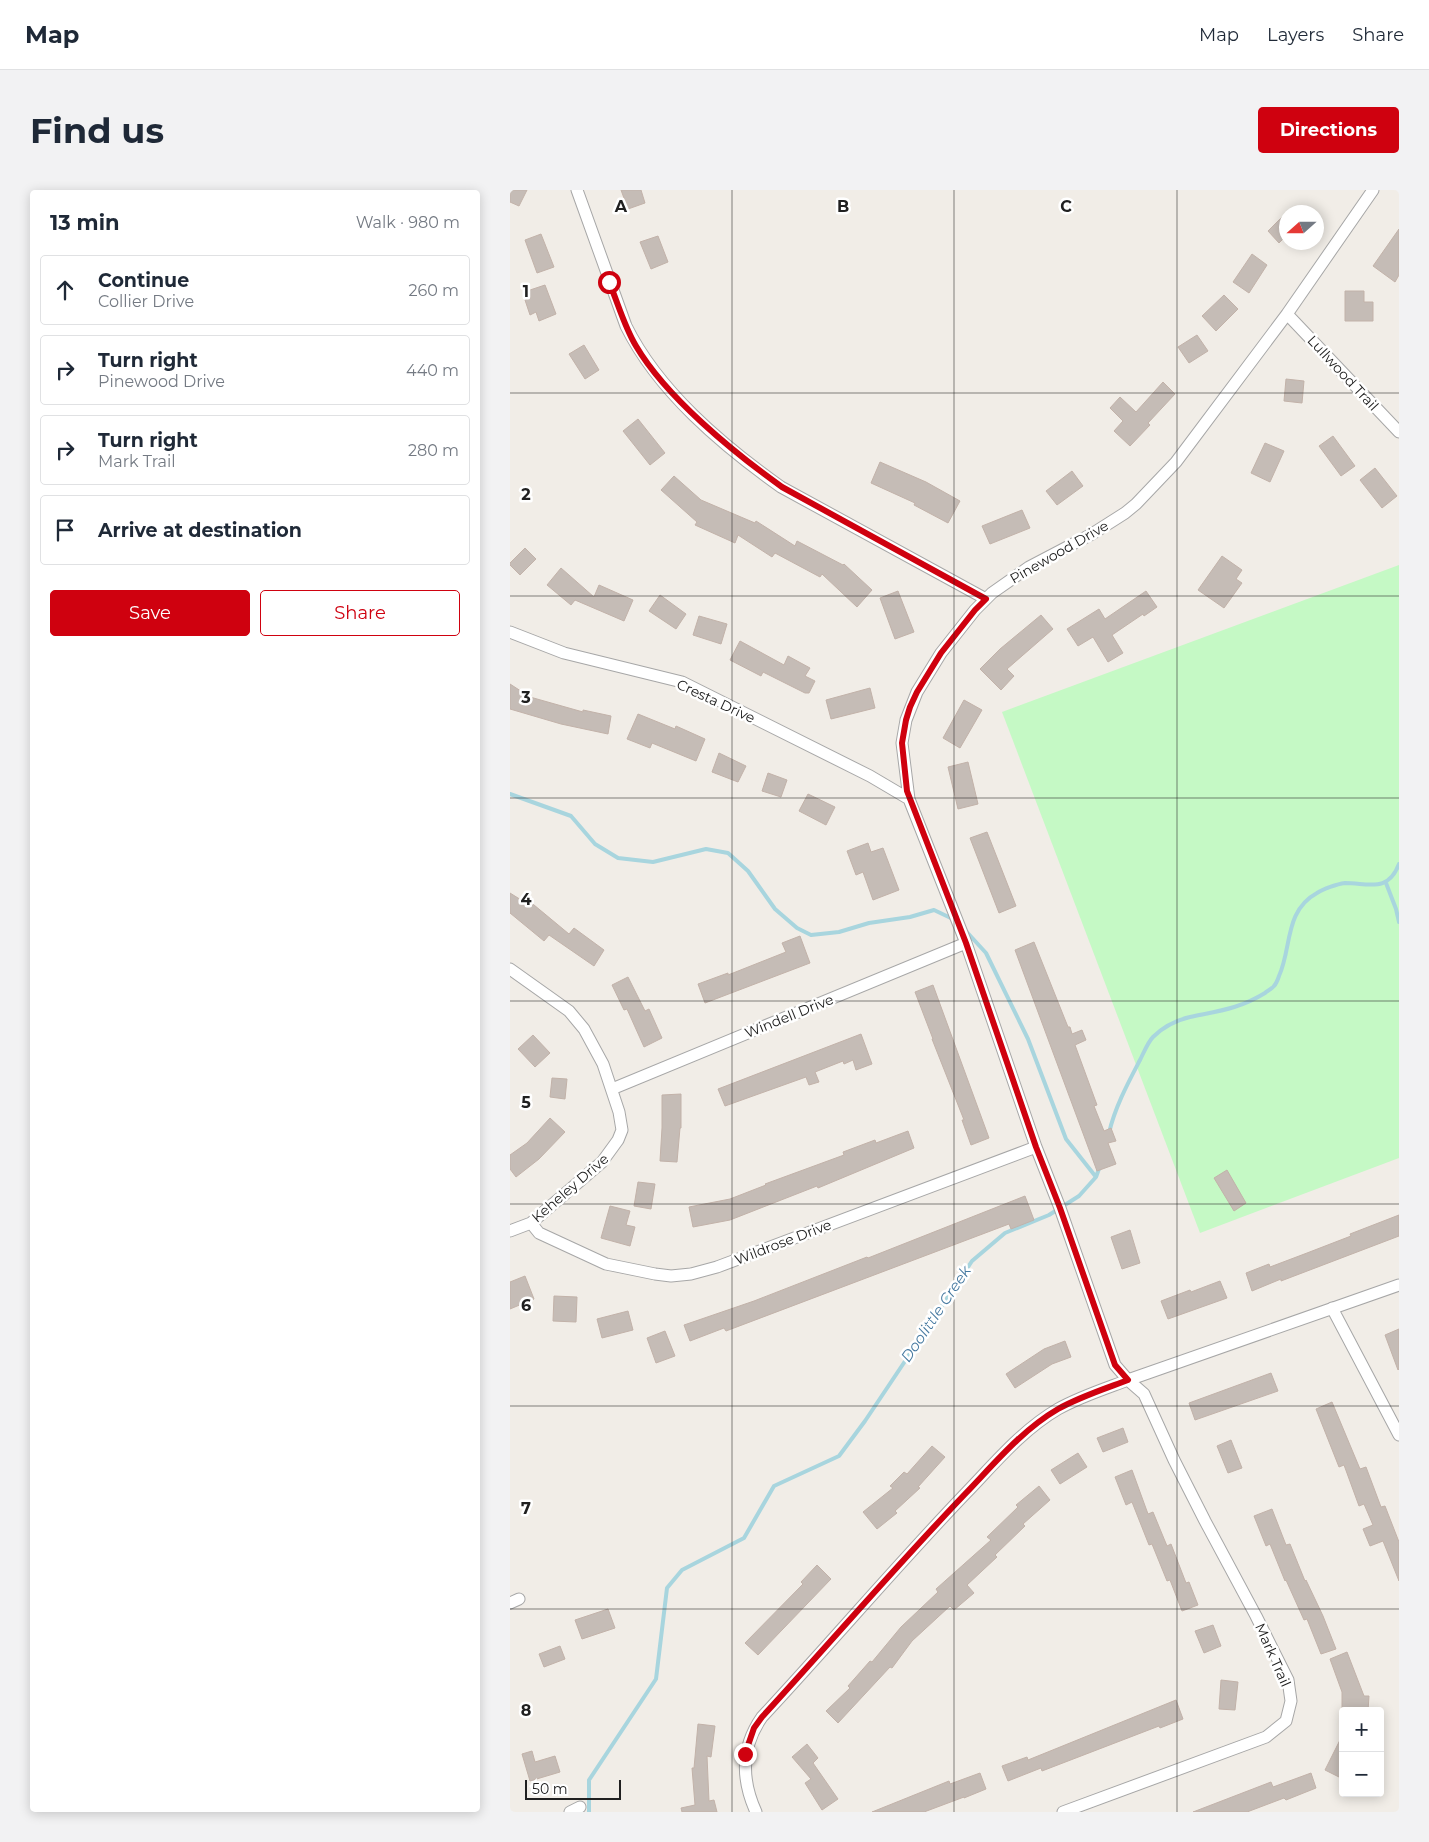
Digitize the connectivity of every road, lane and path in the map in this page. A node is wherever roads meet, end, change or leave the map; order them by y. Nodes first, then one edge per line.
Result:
1 (577, 190) edge
2 (1373, 190) edge
3 (1287, 314) junction
4 (1399, 432) edge
5 (986, 599) junction
6 (510, 632) edge
7 (909, 799) junction
8 (966, 943) junction
9 (510, 969) edge
10 (612, 1089) junction
11 (1036, 1147) junction
12 (531, 1223) junction
13 (510, 1232) edge
14 (1399, 1285) edge
15 (1332, 1308) junction
16 (1128, 1380) junction
17 (1399, 1435) edge
18 (756, 1812) edge
19 (1063, 1812) edge

1 - 5 street
2 - 3 street, Pinewood Drive
3 - 4 street, Lullwood Trail
3 - 5 street, Pinewood Drive
5 - 7 street, Pinewood Drive
6 - 7 street, Cresta Drive
7 - 8 street, Pinewood Drive
8 - 10 street, Windell Drive
8 - 11 street, Pinewood Drive
9 - 10 street, Keheley Drive
10 - 12 street, Keheley Drive
11 - 12 street, Wildrose Drive
11 - 16 street, Pinewood Drive
12 - 13 street, Keheley Drive
14 - 15 street
15 - 16 street
15 - 17 street
16 - 18 street
16 - 19 street, Mark Trail

